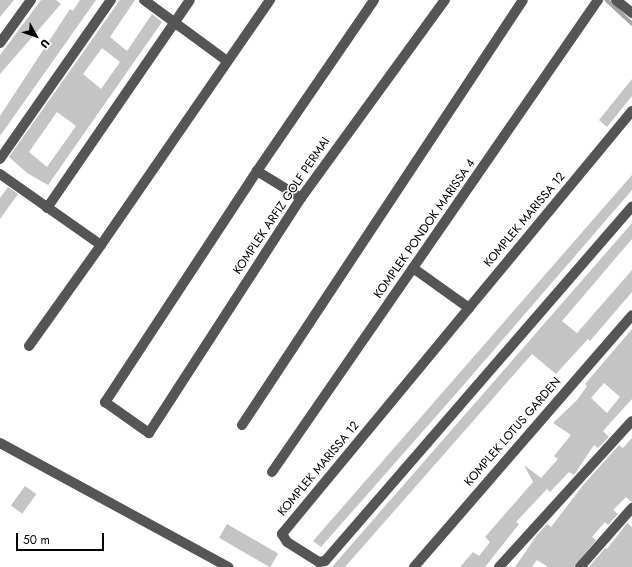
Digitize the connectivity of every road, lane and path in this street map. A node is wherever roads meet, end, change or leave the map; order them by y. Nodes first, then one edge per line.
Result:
1 (31, 0) edge
2 (111, 0) edge
3 (144, 0) edge
4 (190, 0) edge
5 (270, 0) edge
6 (374, 0) edge
7 (445, 0) edge
8 (523, 0) edge
9 (598, 0) edge
10 (616, 0) edge
11 (632, 13) edge
12 (175, 23) junction
13 (0, 43) edge
14 (228, 61) junction
15 (632, 111) edge
16 (0, 159) edge
17 (257, 171) junction
18 (0, 174) edge
19 (301, 198) junction
20 (632, 207) edge
21 (47, 208) junction
22 (101, 245) junction
23 (413, 268) junction
24 (469, 308) junction
25 (632, 315) edge
26 (29, 346) dead end
27 (632, 421) edge
28 (242, 425) dead end
29 (0, 443) edge
30 (272, 472) dead end
31 (632, 508) edge
32 (228, 567) edge
33 (414, 567) edge
34 (499, 567) edge
35 (580, 567) edge

1 - 13 street
2 - 16 street
3 - 12 street
4 - 12 street
5 - 14 street
6 - 17 street
7 - 19 street, KOMPLEK ARFIZ GOLF PERMAI
8 - 28 street
9 - 23 street, KOMPLEK PONDOK MARISSA 4
10 - 11 street
12 - 14 street
12 - 21 street
14 - 22 street
15 - 24 street, KOMPLEK MARISSA 12
17 - 19 street
17 - 19 street, KOMPLEK ARFIZ GOLF PERMAI
18 - 21 street
20 - 24 street, KOMPLEK MARISSA 12
21 - 22 street
22 - 26 street
23 - 24 street
23 - 30 street, KOMPLEK PONDOK MARISSA 4
25 - 33 street, KOMPLEK LOTUS GARDEN
27 - 34 street
29 - 32 street
31 - 35 street

